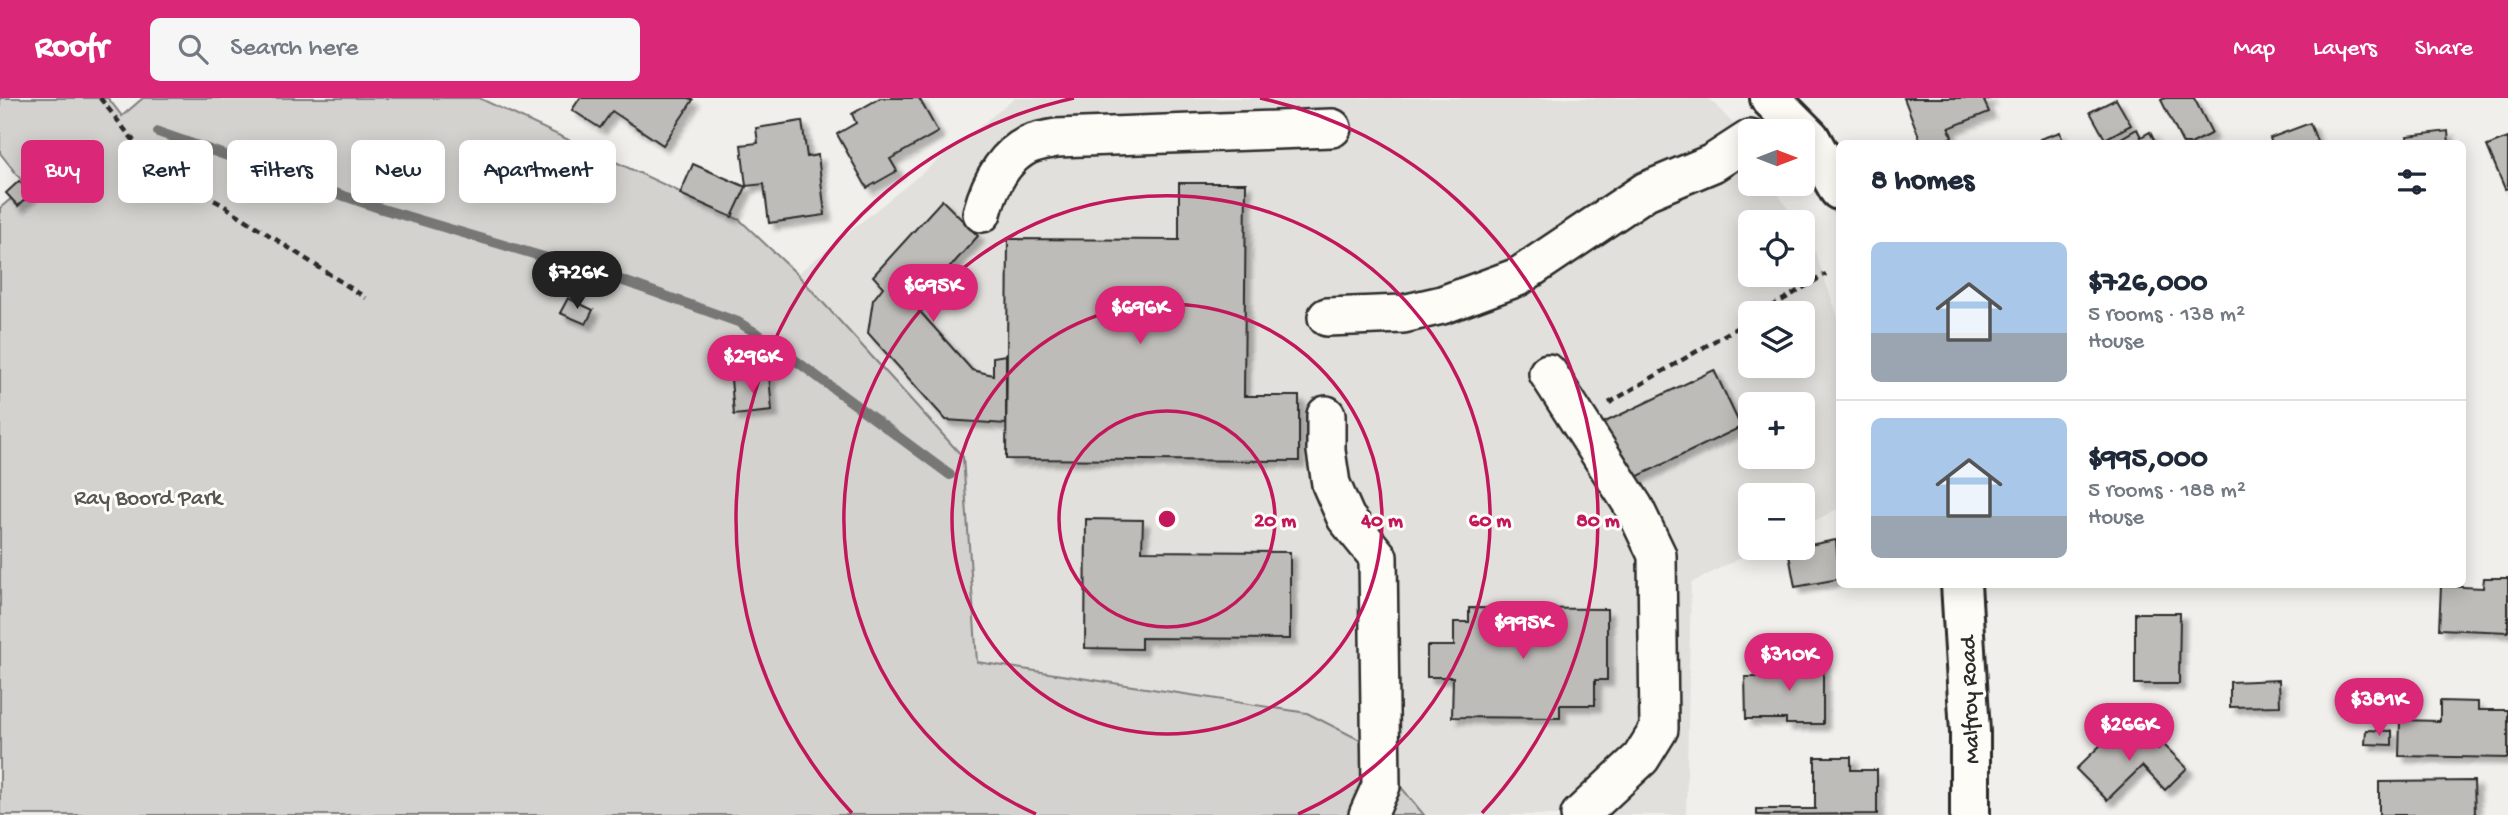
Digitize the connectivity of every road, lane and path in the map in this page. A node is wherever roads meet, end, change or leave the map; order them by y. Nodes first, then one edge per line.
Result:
1 (100, 98) edge
2 (1775, 109) edge
3 (1332, 128) dead end
4 (1738, 147) edge
5 (1836, 185) edge
6 (982, 213) dead end
7 (1826, 274) dead end
8 (366, 298) dead end
9 (1780, 301) edge
10 (1327, 317) dead end
11 (1738, 327) edge
12 (1548, 373) dead end
13 (1600, 408) dead end
14 (1326, 415) dead end
15 (1961, 588) edge
16 (1368, 815) edge
17 (1580, 815) edge
18 (1970, 815) edge

1 - 8 path
2 - 5 main road
3 - 6 lane
4 - 10 lane
7 - 9 path
11 - 13 path
12 - 17 lane
14 - 16 lane
15 - 18 main road, Malfroy Road

